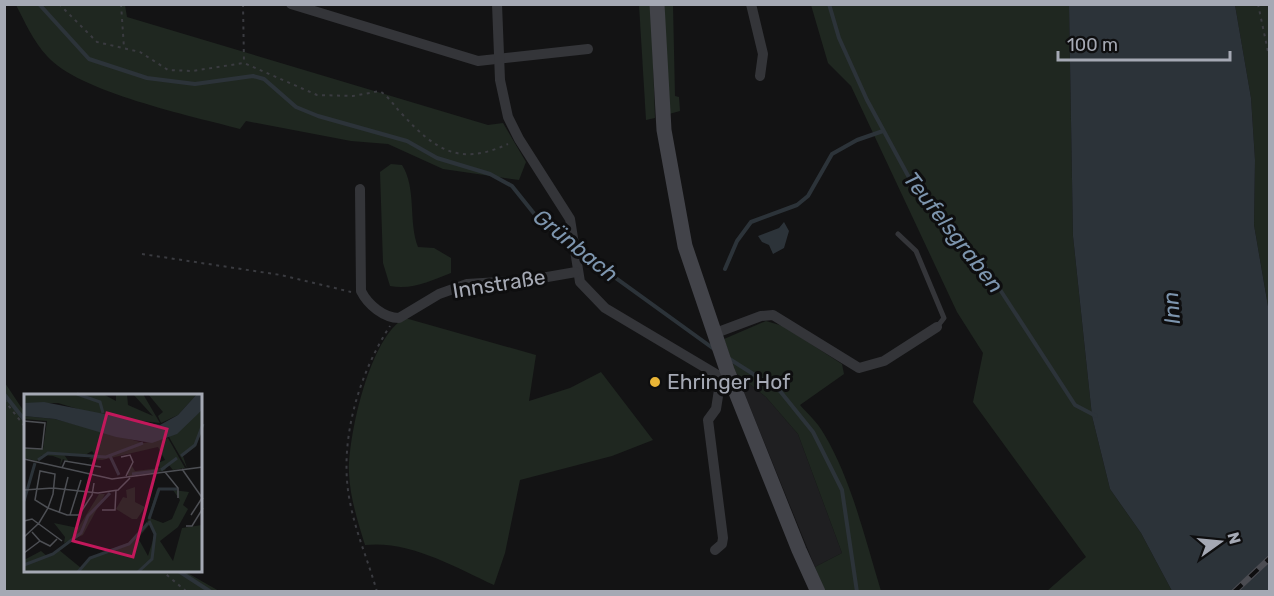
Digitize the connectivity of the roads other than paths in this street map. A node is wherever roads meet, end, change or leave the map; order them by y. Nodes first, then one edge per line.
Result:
1 (291, 4) edge
2 (497, 4) edge
3 (657, 4) edge
4 (751, 4) edge
5 (588, 49) dead end
6 (498, 61) junction
7 (760, 76) dead end
8 (360, 189) dead end
9 (898, 234) dead end
10 (576, 272) junction
11 (937, 327) joint
12 (715, 338) junction
13 (726, 374) junction
14 (715, 550) dead end
15 (818, 591) edge

1 - 6 street
2 - 6 street
3 - 12 main road
4 - 7 street
5 - 6 street
6 - 10 street
8 - 10 street, Innstraße
9 - 11 lane
10 - 13 street
11 - 12 street
12 - 13 main road
13 - 14 street
13 - 15 main road

